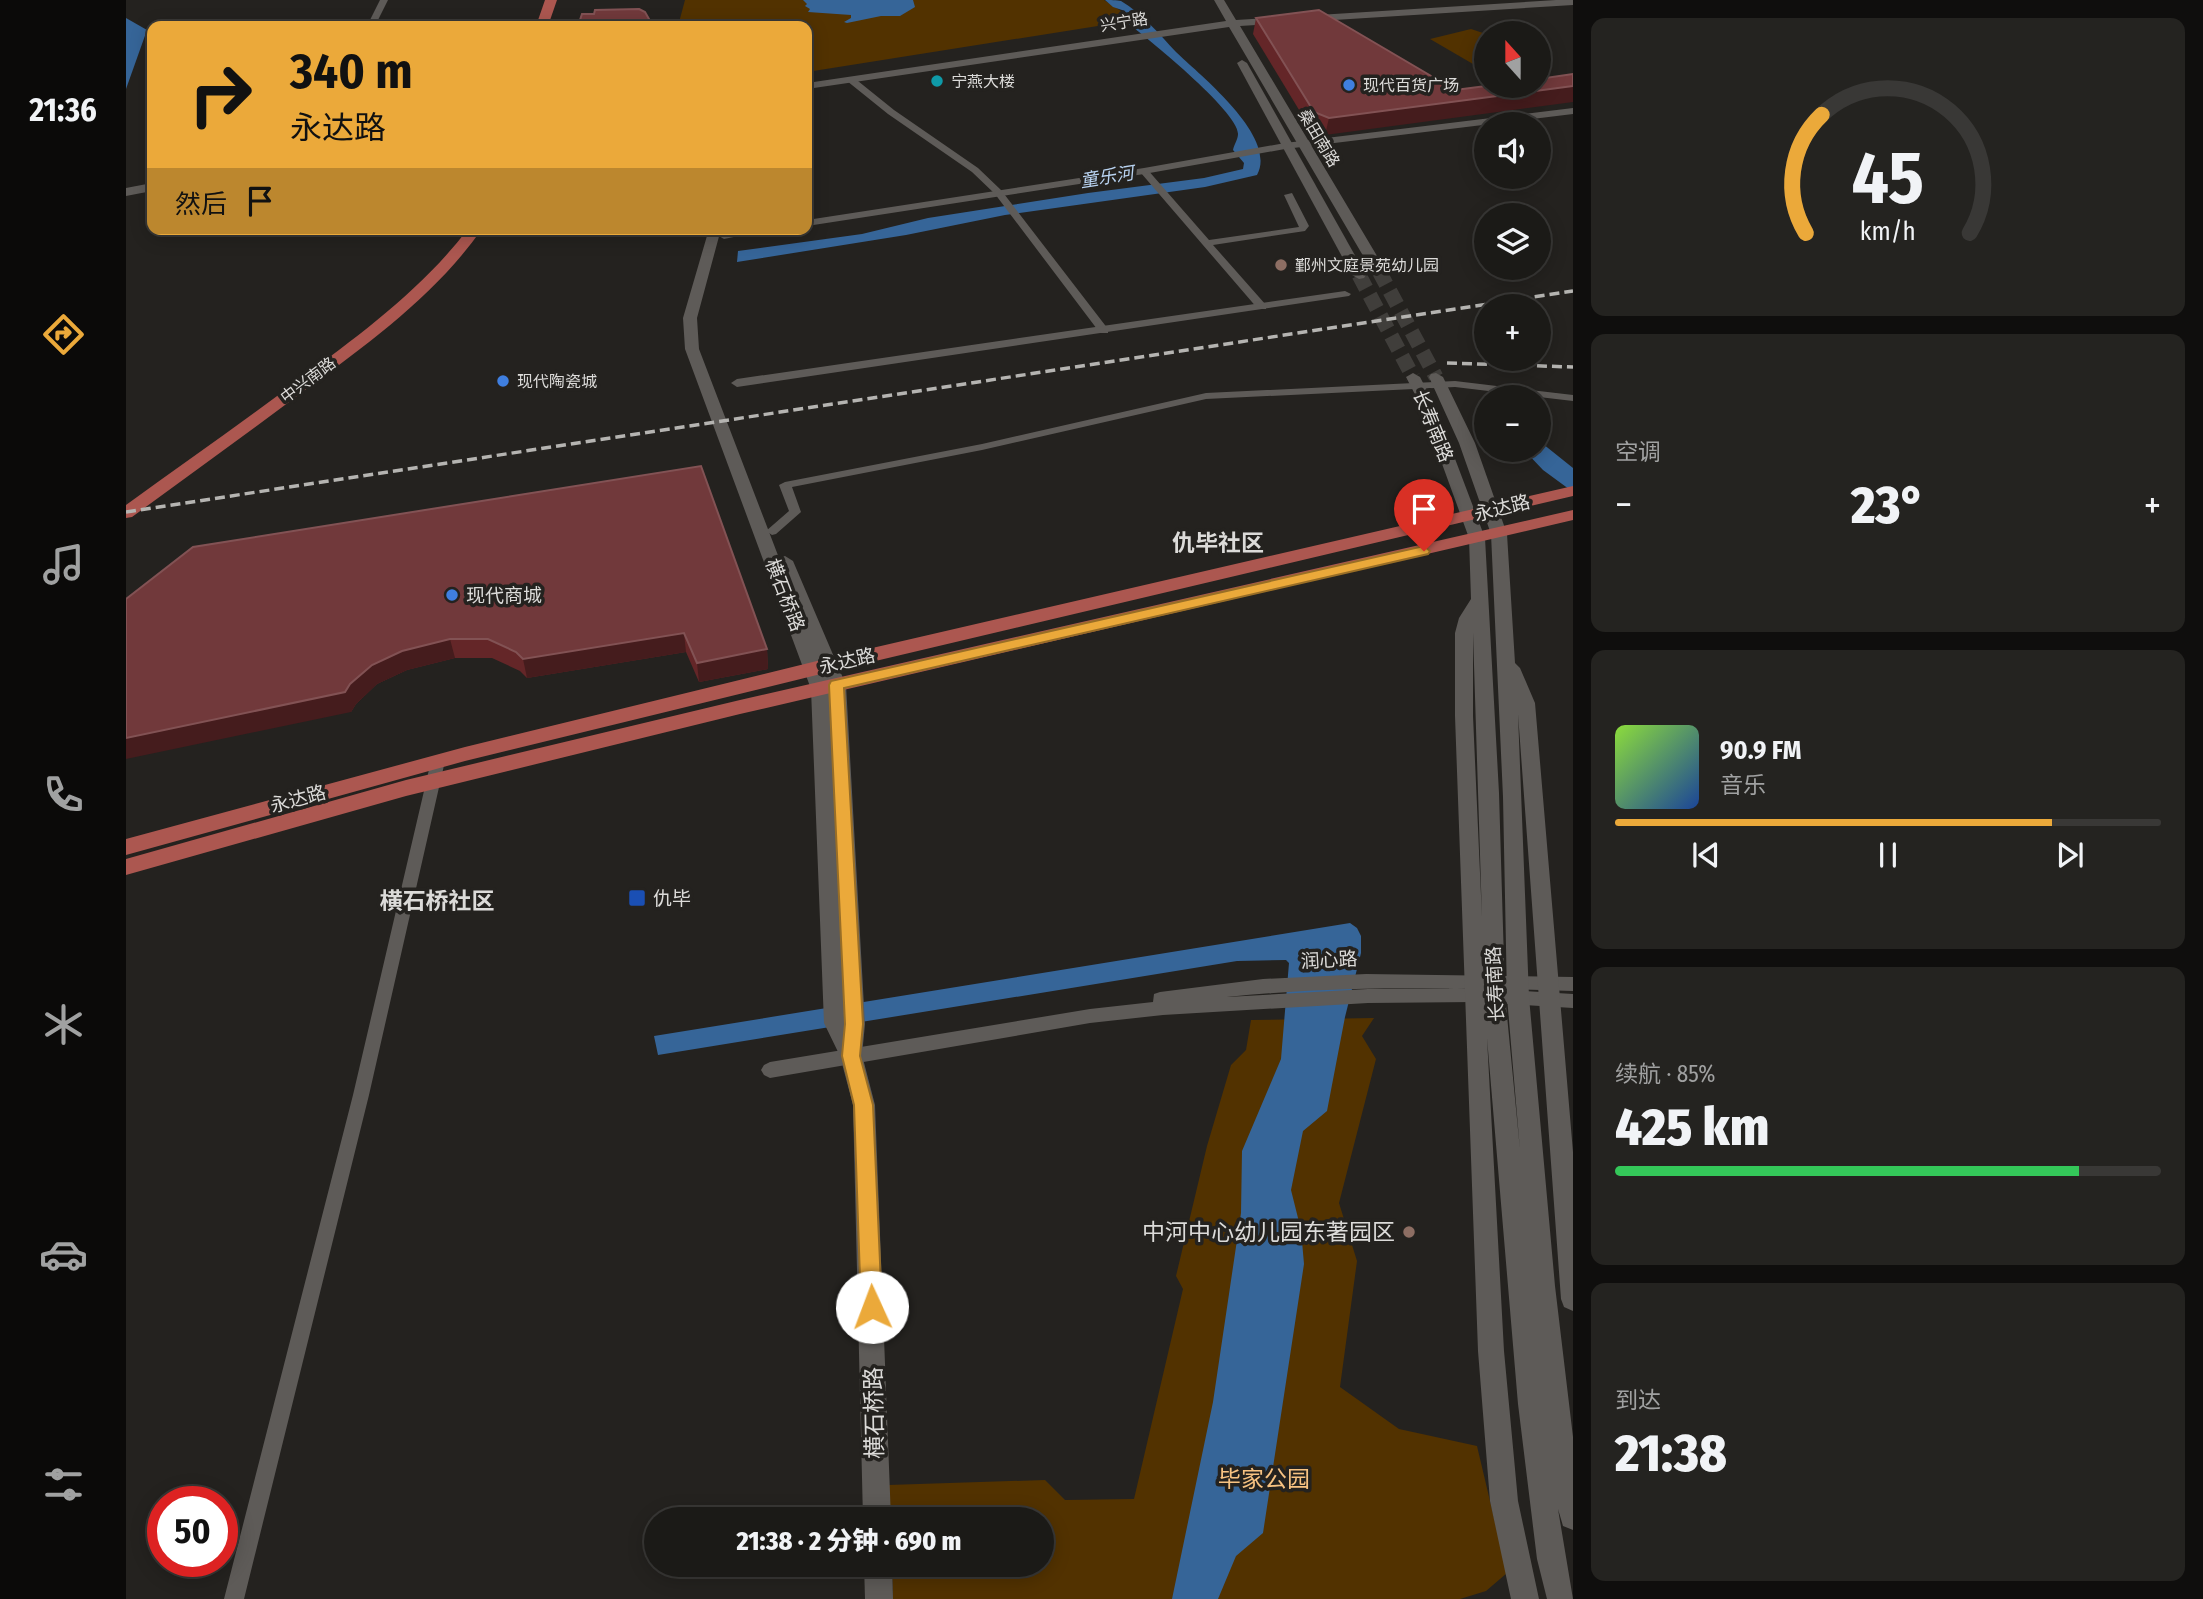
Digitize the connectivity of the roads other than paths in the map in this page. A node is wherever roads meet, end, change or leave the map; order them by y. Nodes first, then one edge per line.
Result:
1 (384, 0) edge
2 (551, 0) edge
3 (562, 0) edge
4 (1209, 0) edge
5 (1219, 0) edge
6 (1484, 0) edge
7 (1573, 2) edge
8 (1224, 20) junction
9 (374, 21) edge
10 (544, 21) edge
11 (556, 21) edge
12 (1131, 33) junction
13 (812, 77) edge
14 (850, 79) junction
15 (812, 85) edge
16 (1573, 111) edge
17 (1304, 144) junction
18 (1286, 146) junction
19 (1148, 175) junction
20 (147, 191) edge
21 (129, 194) edge
22 (1289, 195) dead end
23 (1001, 197) junction
24 (812, 222) edge
25 (459, 235) edge
26 (469, 235) edge
27 (721, 235) edge
28 (721, 235) edge
29 (1206, 243) junction
30 (1379, 271) tunnel mouth
31 (431, 275) junction
32 (1359, 275) tunnel mouth
33 (1345, 294) dead end
34 (1262, 307) junction
35 (1104, 331) junction
36 (1413, 377) tunnel mouth
37 (1436, 377) tunnel mouth
38 (737, 383) dead end
39 (1573, 398) edge
40 (1573, 491) edge
41 (126, 500) edge
42 (1491, 510) junction
43 (126, 513) edge
44 (1573, 515) edge
45 (1469, 516) junction
46 (772, 531) junction
47 (1499, 534) junction
48 (1477, 538) junction
49 (1480, 599) junction
50 (1506, 654) junction
51 (821, 667) junction
52 (828, 687) junction
53 (438, 761) junction
54 (433, 782) junction
55 (126, 847) edge
56 (126, 867) edge
57 (1573, 984) edge
58 (1475, 995) junction
59 (1550, 999) junction
60 (1573, 1001) edge
61 (1090, 1016) junction
62 (851, 1056) junction
63 (770, 1070) dead end
64 (1573, 1299) edge
65 (877, 1507) edge
66 (1573, 1516) edge
67 (878, 1577) edge
68 (234, 1599) edge
69 (879, 1599) edge
70 (1525, 1599) edge
71 (1561, 1599) edge

1 - 9 street
2 - 10 main road
3 - 11 main road
4 - 8 main road
5 - 8 main road
6 - 8 main road, 兴宁路
7 - 8 main road, 兴宁路
8 - 12 main road, 兴宁路
8 - 17 main road, 桑田南路
8 - 18 main road, 桑田南路
12 - 13 main road, 兴宁路
12 - 14 main road, 兴宁路
14 - 15 main road, 兴宁路
14 - 23 street
16 - 17 street
17 - 18 street
17 - 30 main road, 桑田南路
18 - 19 street
18 - 32 main road, 桑田南路
19 - 23 street
19 - 29 street
20 - 21 main road
22 - 29 street
23 - 24 street
23 - 35 street
25 - 31 main road, 中兴南路
26 - 31 main road, 中兴南路
27 - 46 main road, 横石桥路
28 - 51 main road, 横石桥路
29 - 34 street
31 - 41 main road, 中兴南路
31 - 43 main road, 中兴南路
33 - 34 street
34 - 35 street
35 - 38 street
36 - 45 main road, 长寿南路
37 - 42 main road, 长寿南路
39 - 46 street
40 - 42 main road, 永达路
42 - 45 main road, 永达路
42 - 47 main road, 长寿南路
44 - 47 main road, 永达路
45 - 48 main road, 长寿南路
45 - 51 main road, 永达路
46 - 51 main road, 横石桥路
47 - 48 main road, 永达路
47 - 50 main road, 长寿南路
48 - 49 main road, 长寿南路
48 - 52 main road, 永达路
49 - 58 main road
49 - 71 main road, 长寿南路
50 - 59 main road
50 - 66 main road, 长寿南路
51 - 52 main road, 横石桥路
51 - 53 main road, 永达路
52 - 54 main road, 永达路
52 - 62 main road, 横石桥路
53 - 54 street
53 - 55 main road, 永达路
54 - 56 main road, 永达路
54 - 68 street
57 - 61 street, 润心路
58 - 59 street, 润心路
58 - 61 street, 润心路
58 - 70 main road
59 - 60 street, 润心路
59 - 64 main road
61 - 62 street, 润心路
62 - 63 street, 润心路
62 - 65 main road, 横石桥路
67 - 69 main road

